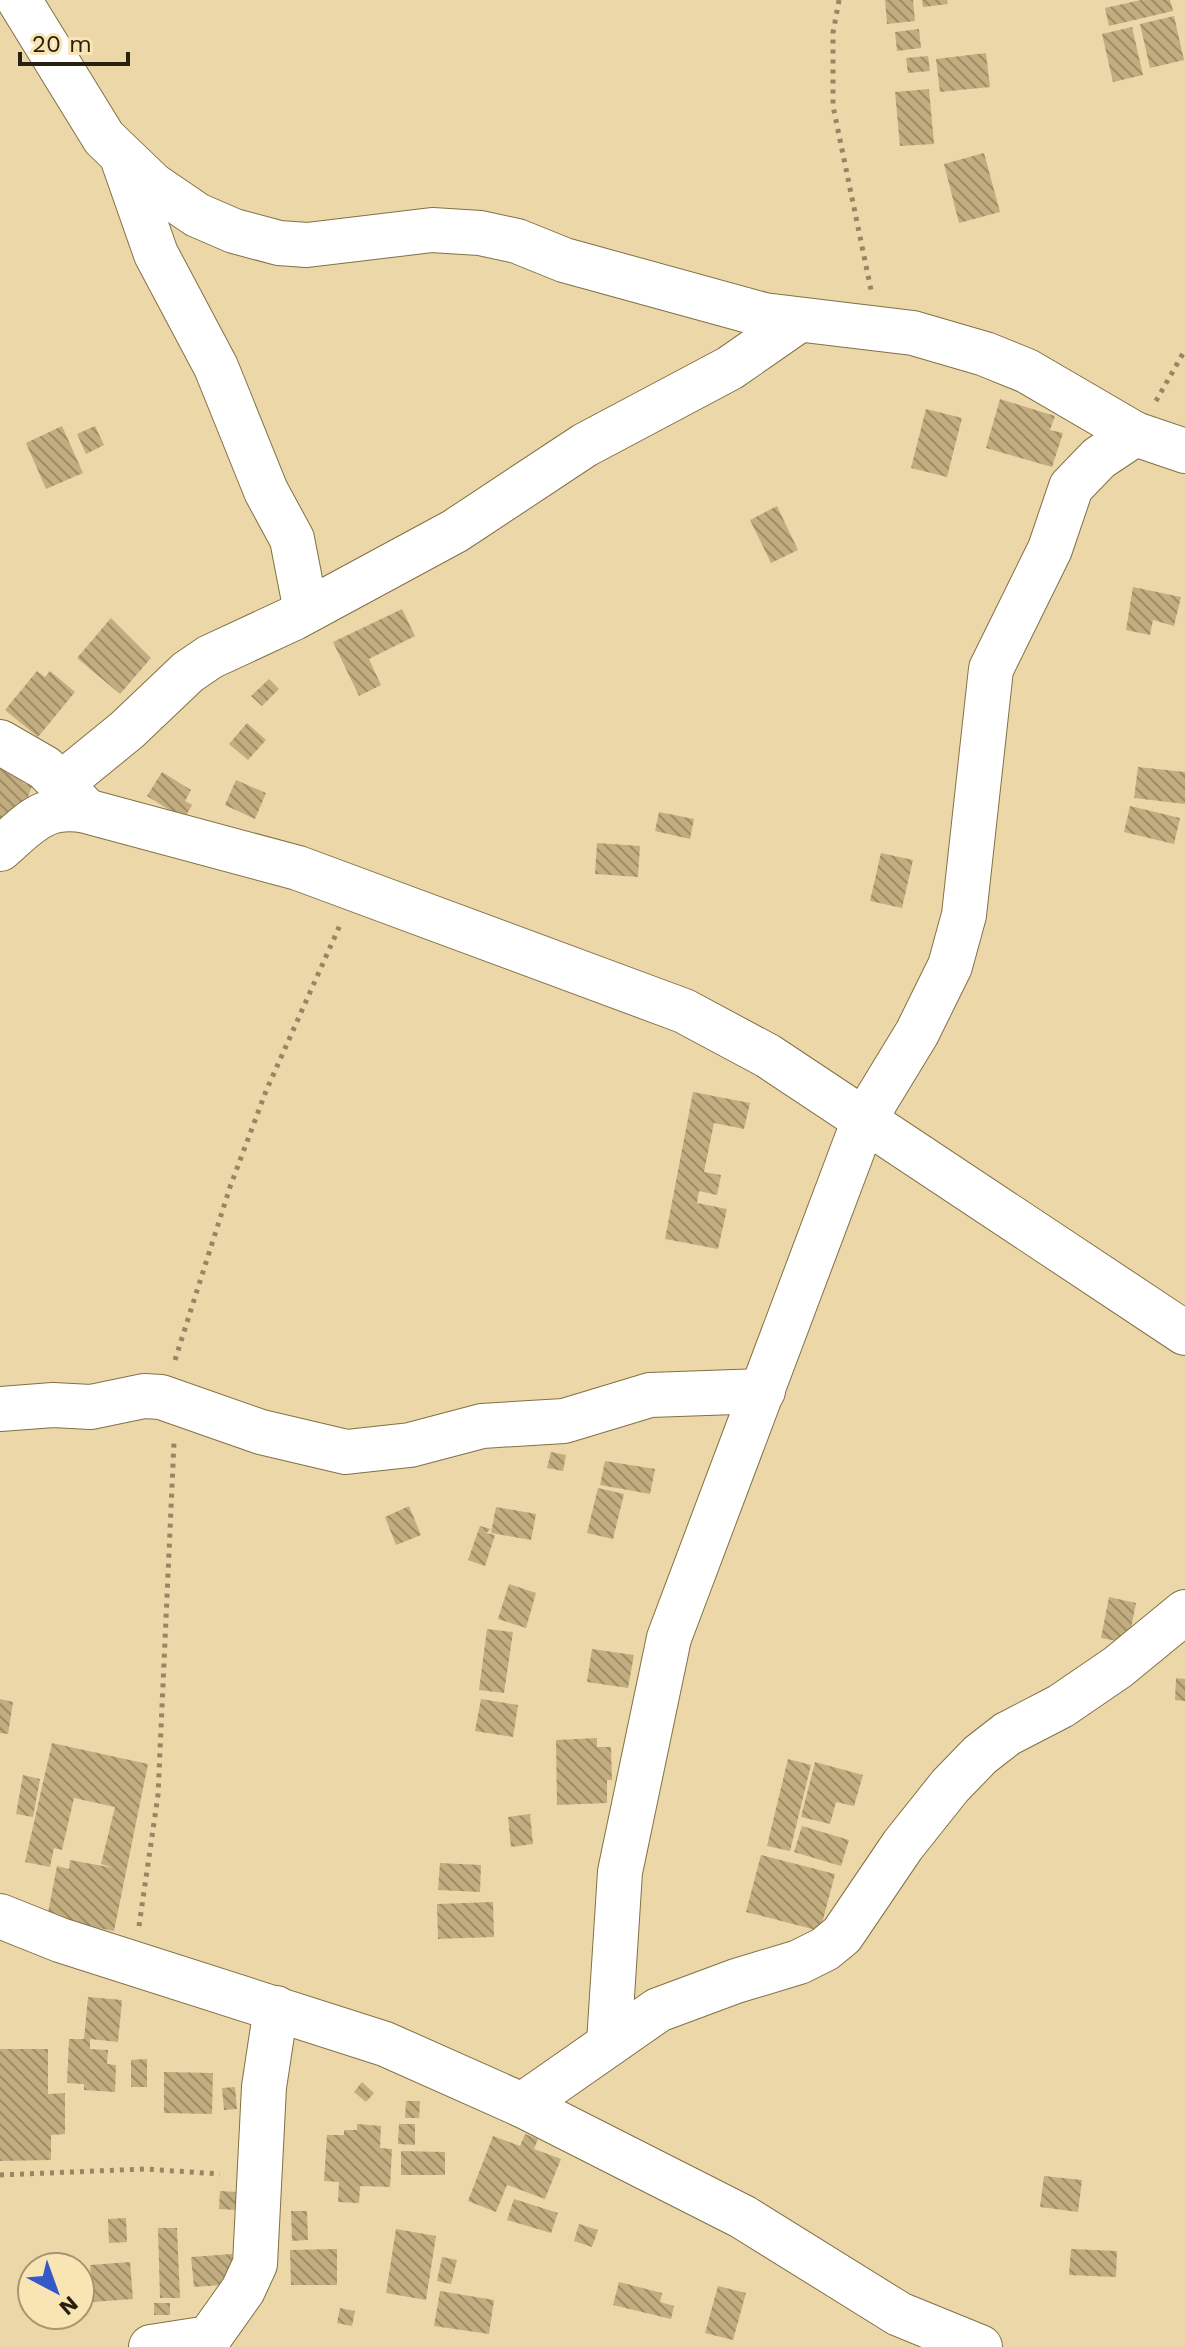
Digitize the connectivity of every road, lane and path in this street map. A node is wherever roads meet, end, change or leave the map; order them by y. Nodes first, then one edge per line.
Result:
1 (19, 0) edge
2 (839, 0) edge
3 (121, 154) junction
4 (799, 320) junction
5 (901, 332) junction
6 (1185, 350) edge
7 (1135, 434) junction
8 (1185, 451) edge
9 (306, 611) junction
10 (0, 742) edge
11 (74, 797) junction
12 (0, 849) edge
13 (355, 891) junction
14 (864, 1120) junction
15 (1185, 1333) edge
16 (763, 1391) junction
17 (171, 1399) junction
18 (0, 1409) edge
19 (1185, 1612) edge
20 (0, 1916) edge
21 (135, 1962) junction
22 (276, 2008) junction
23 (609, 2043) junction
24 (522, 2105) junction
25 (261, 2171) junction
26 (0, 2175) edge
27 (899, 2314) junction
28 (208, 2342) edge
29 (151, 2347) edge
30 (926, 2347) edge
31 (980, 2347) edge

1 - 3 street
2 - 5 path
3 - 4 street
3 - 9 street
4 - 5 street
4 - 9 street
5 - 7 street
6 - 7 path
7 - 8 street
7 - 14 street
9 - 11 street
10 - 11 street
11 - 12 street
11 - 13 street
13 - 14 street
13 - 17 path
14 - 15 street
14 - 16 street
16 - 17 street
16 - 23 street
17 - 18 street
17 - 21 path
19 - 23 street
20 - 21 street
21 - 22 street
22 - 24 street
22 - 25 street
23 - 24 street
24 - 27 street
25 - 26 path
25 - 28 street
27 - 30 street
27 - 31 street
28 - 29 street

